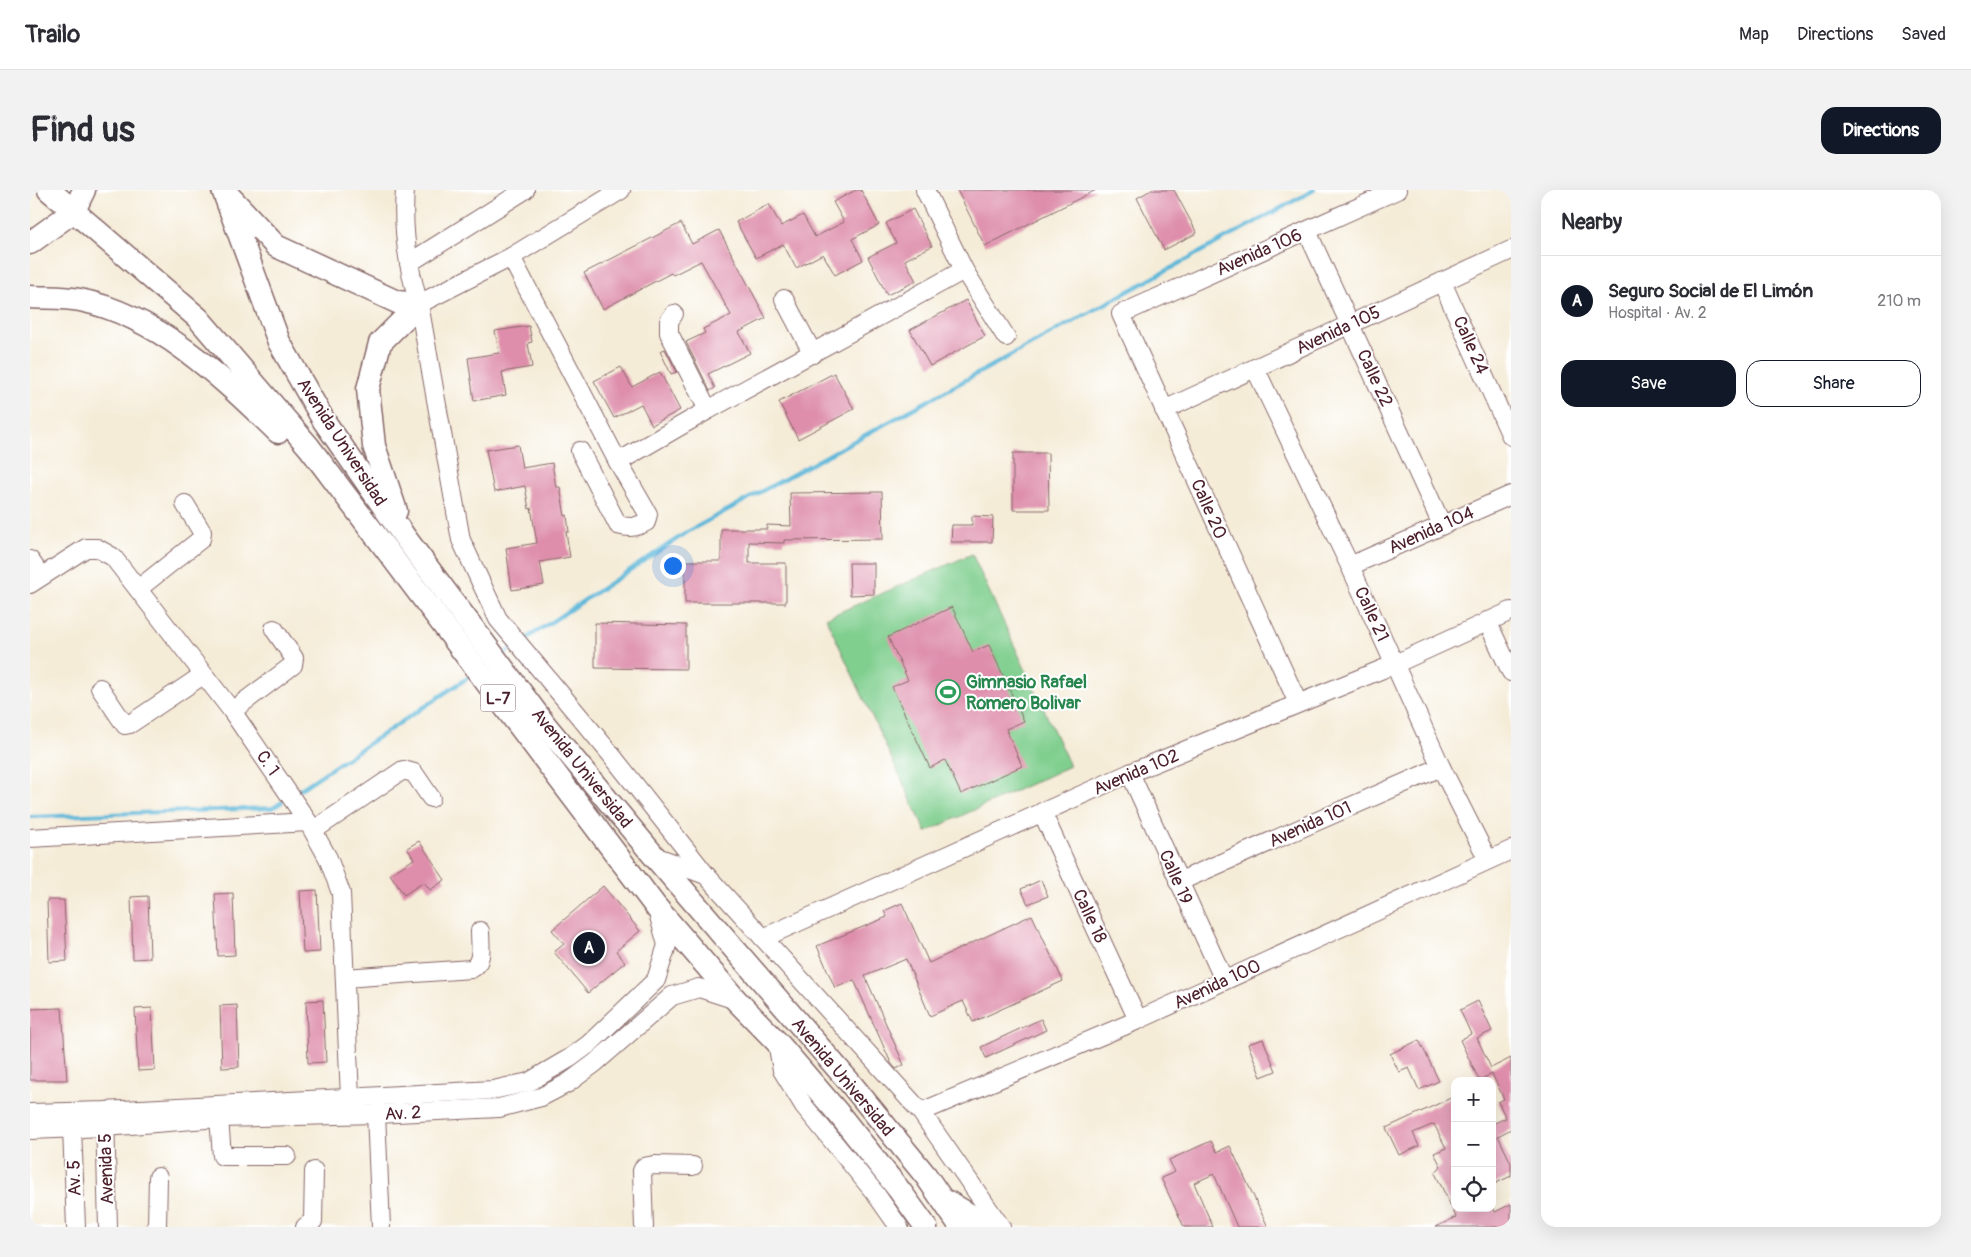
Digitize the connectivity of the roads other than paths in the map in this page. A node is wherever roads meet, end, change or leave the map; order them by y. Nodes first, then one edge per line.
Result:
1 (49, 190) edge
2 (84, 190) edge
3 (405, 190) edge
4 (525, 190) edge
5 (621, 190) edge
6 (926, 190) edge
7 (1397, 190) edge
8 (223, 191) edge
9 (74, 211) junction
10 (1306, 231) junction
11 (30, 244) edge
12 (1511, 250) edge
13 (511, 257) junction
14 (410, 263) junction
15 (964, 270) junction
16 (1442, 282) junction
17 (30, 298) edge
18 (784, 299) dead end
19 (419, 304) junction
20 (674, 314) dead end
21 (1121, 314) joint
22 (1350, 325) junction
23 (1006, 337) dead end
24 (813, 354) junction
25 (1255, 368) junction
26 (708, 410) junction
27 (1164, 410) junction
28 (1511, 436) edge
29 (309, 447) junction
30 (580, 451) dead end
31 (618, 462) junction
32 (1511, 495) edge
33 (185, 504) dead end
34 (1442, 525) junction
35 (404, 536) junction
36 (30, 560) edge
37 (1350, 566) junction
38 (35, 580) edge
39 (138, 590) junction
40 (1511, 611) edge
41 (1487, 621) junction
42 (274, 629) dead end
43 (1395, 664) junction
44 (1511, 672) edge
45 (203, 675) junction
46 (100, 688) dead end
47 (1298, 704) junction
48 (232, 711) junction
49 (1441, 767) junction
50 (1130, 774) junction
51 (431, 798) dead end
52 (1042, 812) junction
53 (311, 826) junction
54 (30, 838) edge
55 (1511, 850) edge
56 (654, 856) junction
57 (1488, 860) junction
58 (706, 875) junction
59 (1178, 882) junction
60 (656, 906) junction
61 (480, 931) dead end
62 (762, 938) junction
63 (345, 978) junction
64 (1224, 980) junction
65 (736, 1000) junction
66 (1138, 1020) junction
67 (777, 1042) junction
68 (350, 1098) junction
69 (921, 1112) junction
70 (30, 1113) edge
71 (376, 1114) junction
72 (219, 1118) junction
73 (105, 1119) junction
74 (72, 1129) junction
75 (30, 1130) edge
76 (287, 1156) dead end
77 (693, 1166) dead end
78 (314, 1171) dead end
79 (158, 1177) dead end
80 (941, 1198) junction
81 (76, 1227) edge
82 (108, 1227) edge
83 (157, 1227) edge
84 (305, 1227) edge
85 (381, 1227) edge
86 (644, 1227) edge
87 (899, 1227) edge
88 (926, 1227) edge
89 (961, 1227) edge
90 (984, 1227) edge
91 (1001, 1227) edge

1 - 9 main road, Avenida Universidad / L-7
2 - 9 main road
3 - 14 street, Avenida Universidad
4 - 14 street
5 - 13 street
6 - 15 street
7 - 10 street, Avenida 106
8 - 19 main road
8 - 35 main road, Avenida Universidad / L-7
9 - 11 main road
9 - 29 main road, Avenida Universidad / L-7
10 - 21 street, Avenida 106
10 - 22 street, Calle 22
12 - 16 street, Avenida 105
13 - 19 street
13 - 31 street
14 - 19 street, Avenida Universidad
15 - 23 street
15 - 24 street
16 - 22 street, Avenida 105
16 - 28 street, Calle 24
17 - 29 main road
18 - 24 street
19 - 35 main road
19 - 58 street, Avenida Universidad
20 - 26 street
21 - 27 street, Calle 20
22 - 25 street, Avenida 105
22 - 34 street, Calle 22
24 - 26 street
25 - 27 street, Avenida 105
25 - 37 street, Calle 21
26 - 31 street
27 - 47 street, Calle 20
29 - 60 main road, Avenida Universidad / L-7
30 - 31 street
32 - 34 street, Avenida 104
33 - 39 street
34 - 37 street, Avenida 104
35 - 56 main road, Avenida Universidad / L-7
36 - 38 street
37 - 43 street, Calle 21
38 - 39 street, C. 1
39 - 45 street, C. 1
40 - 41 street, Avenida 102
41 - 43 street, Avenida 102
41 - 44 street
42 - 48 street
43 - 47 street, Avenida 102
43 - 49 street, Calle 21
45 - 46 street
45 - 48 street, C. 1
47 - 50 street, Avenida 102
48 - 53 street, C. 1
49 - 57 street, Calle 21
49 - 59 street, Avenida 101
50 - 52 street, Avenida 102
50 - 59 street, Calle 19
51 - 53 street
52 - 62 street, Avenida 102
52 - 66 street, Calle 18
53 - 54 street
53 - 63 street, C. 1
55 - 57 street, Avenida 100
56 - 58 street
56 - 80 main road, Avenida Universidad / L-7
57 - 64 street, Avenida 100
58 - 62 street, Avenida Universidad
59 - 64 street, Calle 19
60 - 65 main road, Avenida Universidad / L-7
60 - 68 street, Av. 2
61 - 63 street
62 - 69 street, Avenida Universidad
63 - 68 street, C. 1
64 - 66 street, Avenida 100
65 - 67 main road, Avenida Universidad / L-7
65 - 71 street, Av. 2
66 - 69 street, Avenida 100
67 - 87 street, Avenida Universidad
67 - 88 main road, Avenida Universidad / L-7
68 - 73 street, Av. 2
69 - 91 street, Avenida Universidad
70 - 73 street, Av. 2
71 - 72 street, Av. 2
71 - 85 street
72 - 73 street, Av. 2
72 - 76 street
73 - 74 street, Av. 2
73 - 82 street, Avenida 5
74 - 75 street, Av. 2
74 - 81 street, Av. 5
77 - 86 street
78 - 84 street
79 - 83 street
80 - 89 main road, Avenida Universidad / L-7
80 - 90 main road

